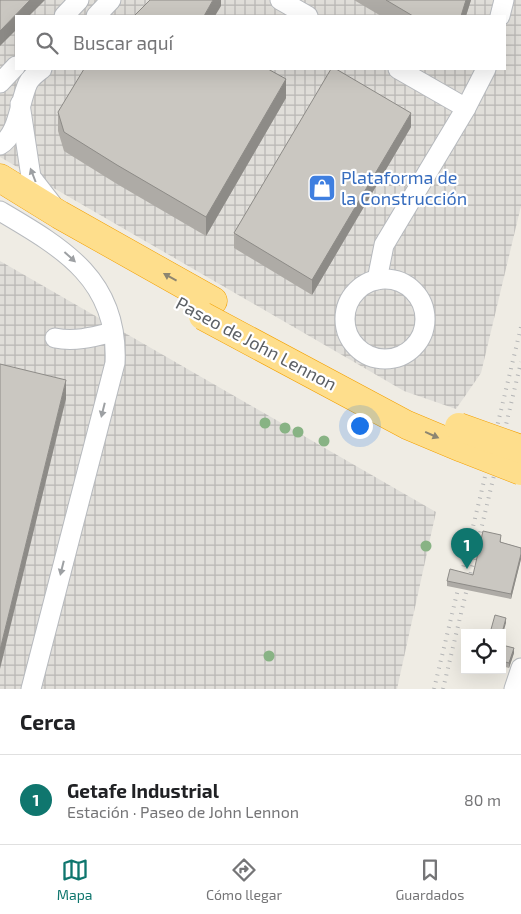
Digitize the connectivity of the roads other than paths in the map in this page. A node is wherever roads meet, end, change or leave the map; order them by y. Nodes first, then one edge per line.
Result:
1 (79, 0) edge
2 (111, 0) edge
3 (280, 0) edge
4 (504, 0) edge
5 (65, 15) edge
6 (97, 15) edge
7 (306, 15) edge
8 (500, 15) edge
9 (15, 67) edge
10 (41, 70) edge
11 (400, 70) edge
12 (485, 70) edge
13 (0, 83) edge
14 (20, 104) junction
15 (466, 108) junction
16 (0, 146) edge
17 (0, 178) edge
18 (0, 199) edge
19 (0, 211) edge
20 (60, 214) junction
21 (377, 280) junction
22 (208, 308) junction
23 (114, 332) junction
24 (54, 338) dead end
25 (521, 449) edge
26 (521, 471) edge
27 (521, 668) edge
28 (32, 689) edge
29 (514, 689) edge

1 - 5 street
2 - 6 street
3 - 7 street
4 - 8 street
9 - 13 street
10 - 14 street
11 - 15 street
12 - 15 street
14 - 16 street
20 -> 14 street
15 - 21 street
17 - 20 highway, Paseo de John Lennon
18 - 22 highway, Paseo de John Lennon
19 -> 23 street
22 -> 20 highway, Paseo de John Lennon
21 - 21 street
22 - 25 highway, Paseo de John Lennon, bridge
22 -> 26 highway, Paseo de John Lennon, bridge
23 - 24 street
23 -> 28 street
27 - 29 street

